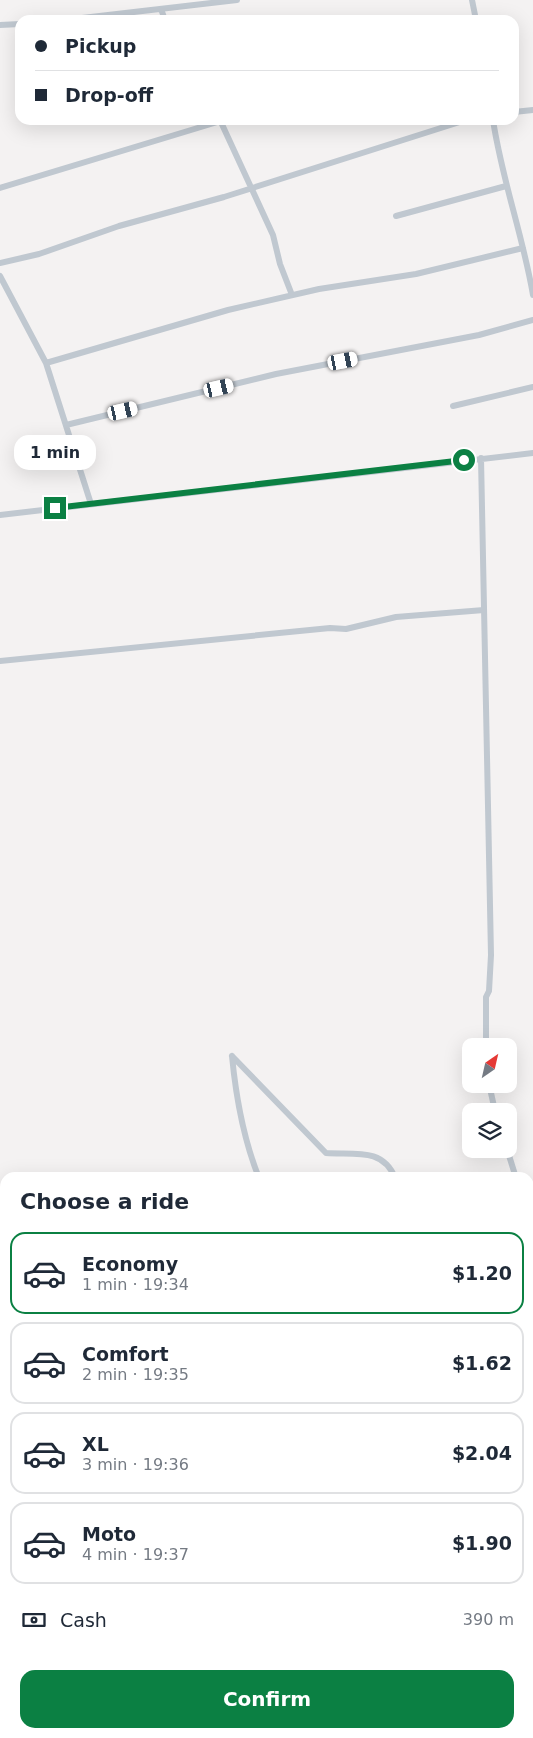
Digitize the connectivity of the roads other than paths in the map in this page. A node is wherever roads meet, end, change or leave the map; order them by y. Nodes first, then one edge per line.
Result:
1 (237, 0) edge
2 (472, 0) edge
3 (161, 9) junction
4 (109, 15) edge
5 (163, 15) edge
6 (475, 15) edge
7 (15, 24) edge
8 (0, 25) edge
9 (533, 110) edge
10 (519, 111) edge
11 (206, 125) edge
12 (224, 125) edge
13 (450, 125) edge
14 (494, 125) edge
15 (506, 186) junction
16 (252, 187) junction
17 (0, 188) edge
18 (396, 216) dead end
19 (523, 248) junction
20 (0, 263) edge
21 (0, 276) edge
22 (292, 295) junction
23 (533, 296) edge
24 (533, 320) edge
25 (46, 363) junction
26 (533, 387) edge
27 (453, 406) dead end
28 (66, 424) junction
29 (533, 453) edge
30 (481, 458) junction
31 (92, 504) junction
32 (0, 515) edge
33 (484, 610) junction
34 (0, 662) edge
35 (486, 1038) edge
36 (510, 1158) edge
37 (257, 1172) edge
38 (392, 1172) edge
39 (514, 1172) edge

1 - 3 street
2 - 6 street
3 - 4 street
3 - 5 street
7 - 8 street
9 - 10 street
11 - 17 street
12 - 16 street
13 - 16 street
14 - 15 street
15 - 18 street
15 - 19 street
16 - 20 street
16 - 22 street
19 - 22 street
19 - 23 street
21 - 25 street
22 - 25 street
24 - 28 street
25 - 28 street
26 - 27 street
28 - 31 street
29 - 30 street
30 - 31 street
30 - 33 street
31 - 32 street
33 - 34 street
33 - 35 street
36 - 39 street
37 - 38 street

